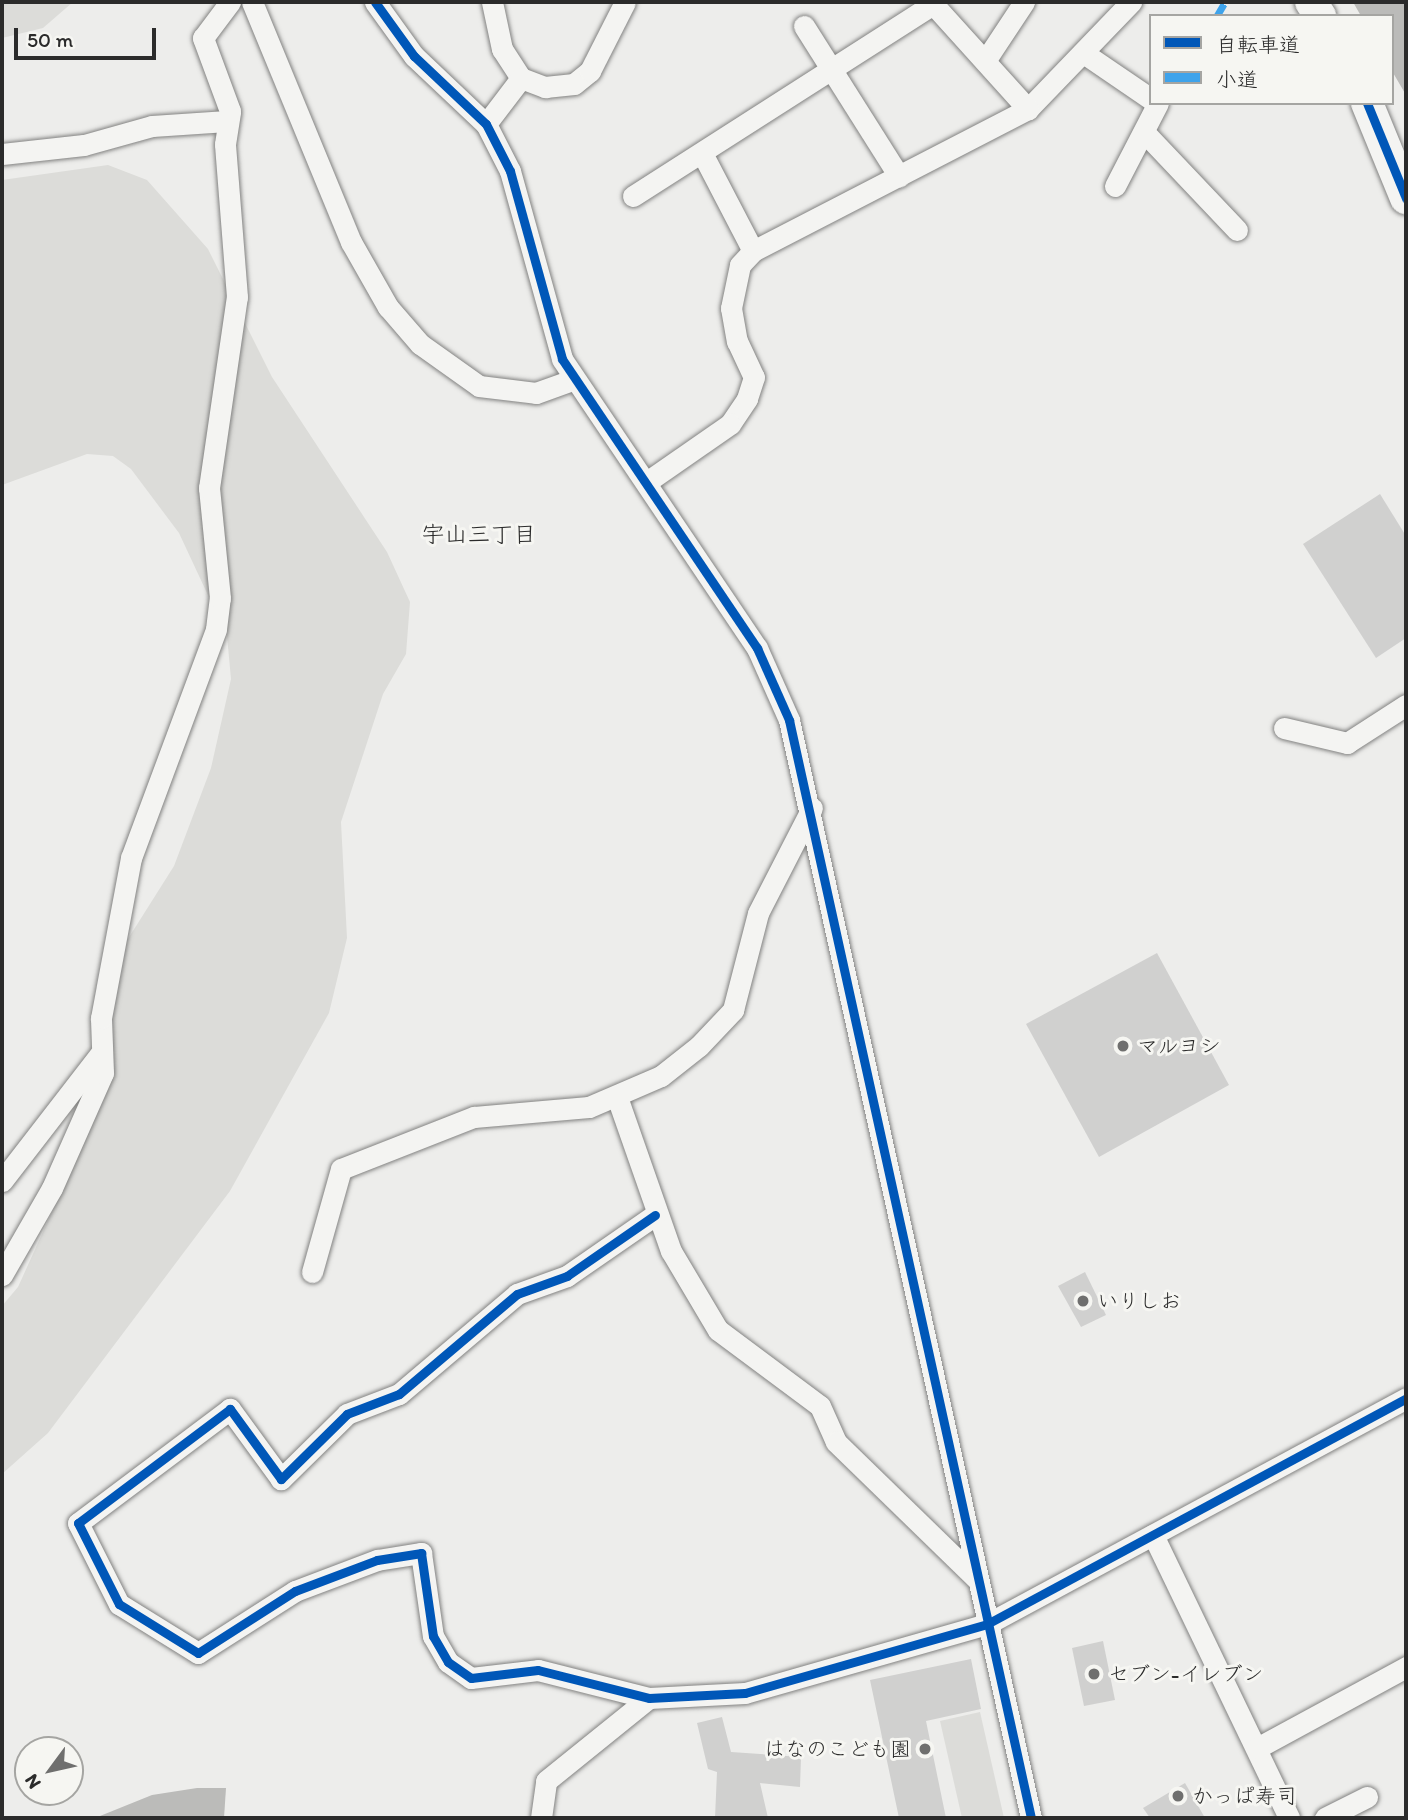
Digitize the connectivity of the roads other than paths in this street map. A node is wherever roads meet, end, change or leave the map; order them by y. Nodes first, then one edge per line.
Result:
1 (230, 2) edge
2 (252, 2) edge
3 (375, 2) edge
4 (492, 2) edge
5 (625, 2) edge
6 (1024, 2) edge
7 (1132, 2) edge
8 (804, 26) dead end
9 (1085, 54) junction
10 (985, 61) junction
11 (831, 69) junction
12 (521, 78) junction
13 (1149, 98) edge
14 (1157, 105) edge
15 (1368, 105) edge
16 (1028, 109) junction
17 (227, 121) junction
18 (486, 124) junction
19 (1144, 132) junction
20 (702, 153) junction
21 (2, 154) edge
22 (899, 176) junction
23 (1115, 186) dead end
24 (632, 196) dead end
25 (1406, 198) edge
26 (1237, 230) dead end
27 (753, 251) junction
28 (575, 379) junction
29 (648, 481) junction
30 (1406, 705) edge
31 (1284, 728) dead end
32 (812, 808) junction
33 (100, 1054) junction
34 (617, 1097) junction
35 (2, 1181) edge
36 (655, 1215) junction
37 (312, 1272) dead end
38 (2, 1275) edge
39 (1406, 1398) edge
40 (1153, 1535) junction
41 (977, 1579) junction
42 (987, 1624) junction
43 (1406, 1667) edge
44 (649, 1698) junction
45 (1256, 1748) junction
46 (1367, 1797) dead end
47 (541, 1818) edge
48 (1031, 1818) edge
49 (1289, 1818) edge
50 (1325, 1818) edge

1 - 17 street
2 - 28 street
3 - 18 street
4 - 12 street
5 - 12 street
6 - 10 street
7 - 9 street
8 - 11 street
9 - 13 street
9 - 16 street
10 - 11 street
10 - 16 street
11 - 20 street
11 - 22 street
12 - 18 street
14 - 19 street
15 - 25 highway
16 - 22 street
17 - 21 street
17 - 33 street
18 - 28 street
19 - 23 street
19 - 26 street
20 - 24 street
20 - 27 street
22 - 27 street
27 - 29 street
28 - 29 street
29 - 32 street
30 - 31 street
32 - 34 street
32 - 41 street
33 - 35 street
33 - 38 street
34 - 36 street
34 - 37 street
36 - 41 street
36 - 44 street
39 - 40 street
40 - 42 street
40 - 45 street
41 - 42 street
42 - 44 street
42 - 48 street
43 - 45 street
44 - 47 street
45 - 49 street
46 - 50 street

